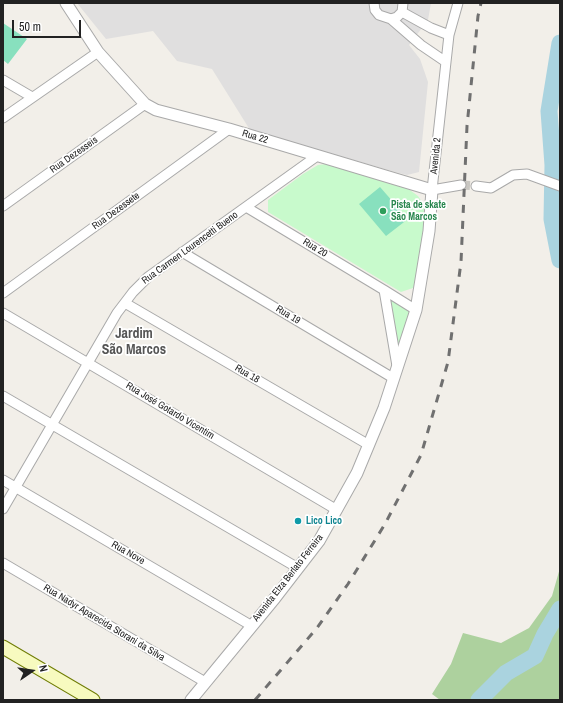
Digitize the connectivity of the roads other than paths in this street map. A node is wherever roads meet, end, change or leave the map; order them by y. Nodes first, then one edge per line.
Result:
1 (66, 3) edge
2 (374, 3) edge
3 (458, 3) edge
4 (403, 7) edge
5 (390, 19) junction
6 (450, 34) junction
7 (98, 52) junction
8 (446, 62) junction
9 (3, 80) edge
10 (32, 97) junction
11 (145, 104) junction
12 (3, 118) edge
13 (229, 129) junction
14 (317, 156) junction
15 (462, 185) tunnel mouth
16 (476, 186) tunnel mouth
17 (560, 186) edge
18 (432, 190) junction
19 (3, 206) edge
20 (246, 206) junction
21 (182, 252) junction
22 (384, 290) junction
23 (3, 293) edge
24 (125, 303) junction
25 (416, 310) junction
26 (3, 313) edge
27 (88, 363) junction
28 (398, 366) junction
29 (393, 378) junction
30 (3, 396) edge
31 (52, 425) junction
32 (369, 445) junction
33 (3, 480) edge
34 (16, 487) junction
35 (3, 509) edge
36 (337, 510) junction
37 (3, 563) edge
38 (298, 568) junction
39 (252, 626) junction
40 (3, 647) edge
41 (205, 682) junction
42 (93, 700) edge
43 (191, 700) edge

1 - 7 street, Rua 22
2 - 5 street
3 - 6 street, Avenida 2
4 - 5 street
4 - 6 street
5 - 8 street
6 - 8 street, Avenida 2
7 - 10 street
7 - 11 street, Rua 22
8 - 18 street, Avenida 2
9 - 10 street
10 - 12 street
11 - 13 street, Rua 22
11 - 19 street, Rua Dezesseis
13 - 14 street, Rua 22
13 - 23 street, Rua Dezessete
14 - 18 street, Rua 22
14 - 20 street, Rua Carmen Lourencetti Bueno
15 - 18 street
16 - 17 street
18 - 25 street, Avenida 2
20 - 21 street, Rua Carmen Lourencetti Bueno
20 - 22 street, Rua 20
21 - 24 street, Rua Carmen Lourencetti Bueno
21 - 29 street, Rua 19
22 - 25 street, Rua 20
22 - 28 street
24 - 27 street, Rua Carmen Lourencetti Bueno
24 - 32 street, Rua 18
25 - 28 street, Avenida Elza Berlato Ferreira
26 - 27 street, Rua José Gotardo Vicentim
27 - 31 street, Rua Carmen Lourencetti Bueno
27 - 36 street, Rua José Gotardo Vicentim
28 - 29 street, Avenida Elza Berlato Ferreira
29 - 32 street, Avenida Elza Berlato Ferreira
30 - 31 street
31 - 34 street, Rua Carmen Lourencetti Bueno
31 - 38 street
32 - 36 street, Avenida Elza Berlato Ferreira
33 - 34 street, Rua Nove
34 - 35 street, Rua Carmen Lourencetti Bueno
34 - 39 street, Rua Nove
36 - 38 street, Avenida Elza Berlato Ferreira
37 - 41 street, Rua Nadyr Aparecida Storani da Silva
38 - 39 street, Avenida Elza Berlato Ferreira
39 - 41 street, Avenida Elza Berlato Ferreira
40 - 42 main road
41 - 43 street, Avenida Elza Berlato Ferreira

